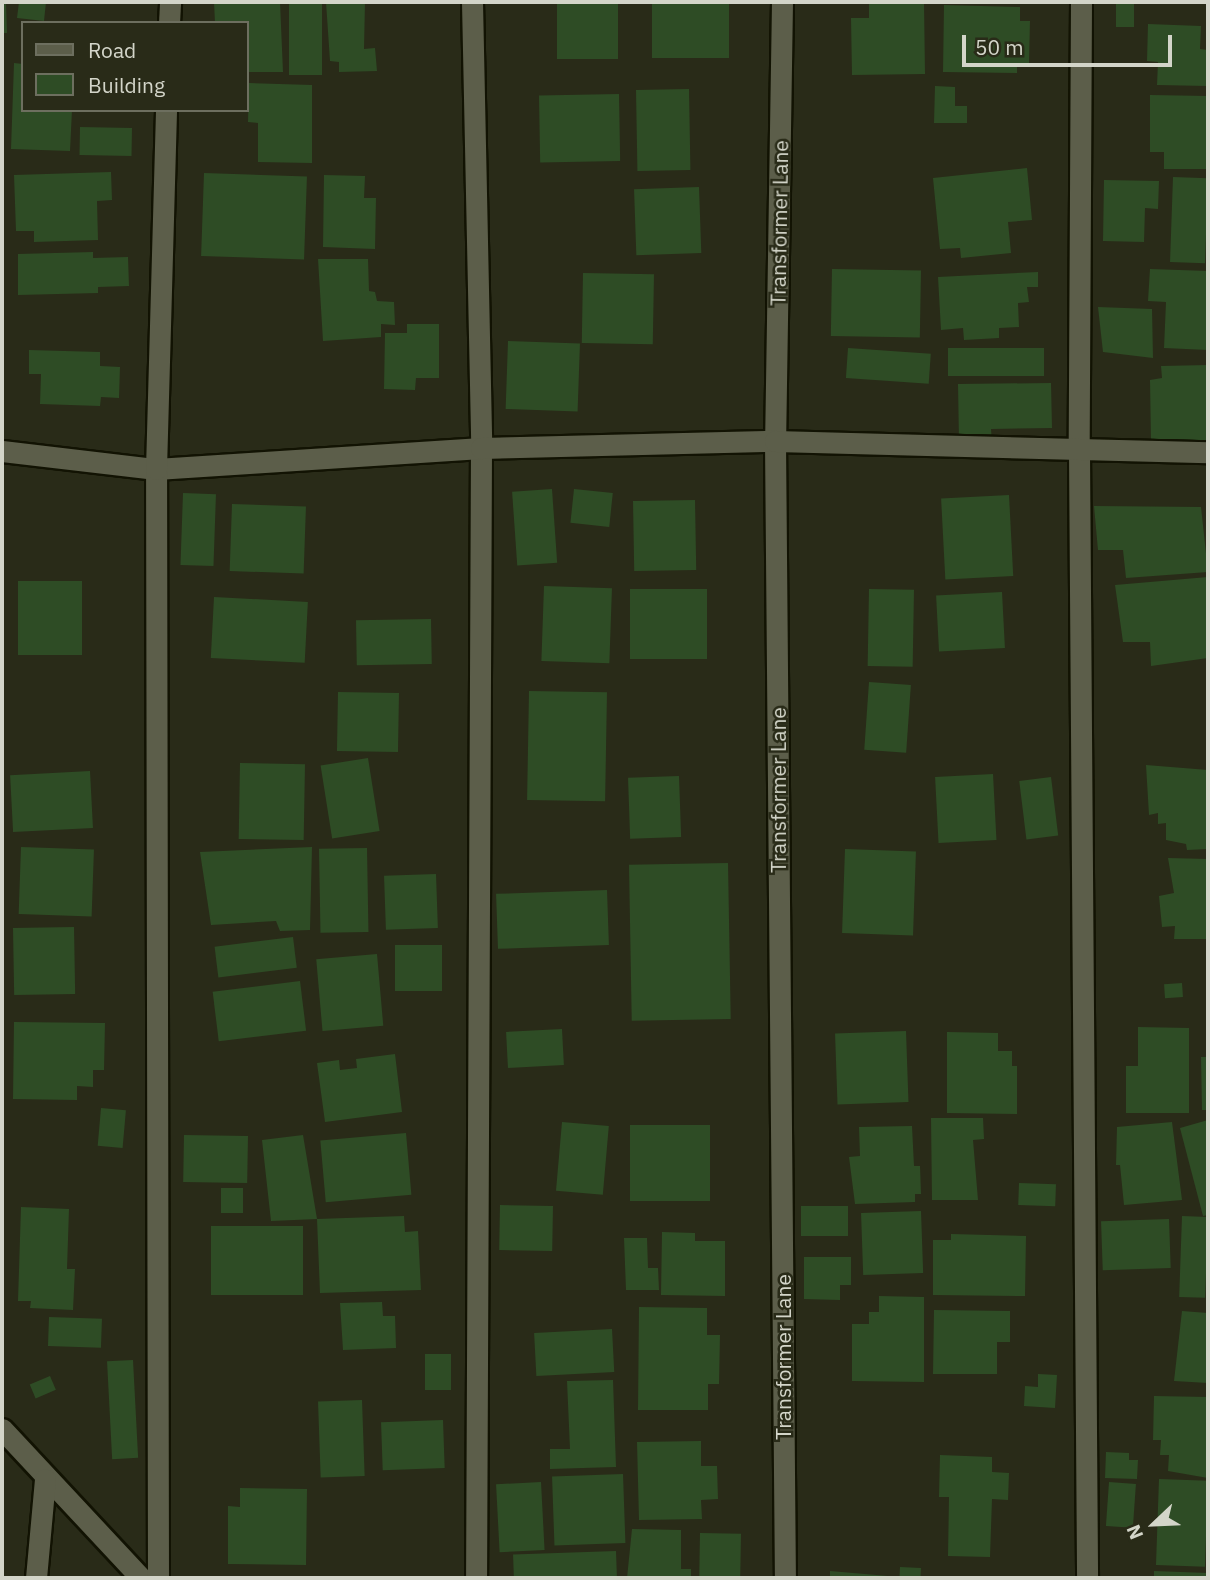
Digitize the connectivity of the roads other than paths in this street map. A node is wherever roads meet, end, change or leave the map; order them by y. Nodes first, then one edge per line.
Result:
1 (170, 2) edge
2 (472, 2) edge
3 (782, 2) edge
4 (1081, 2) edge
5 (169, 21) edge
6 (166, 112) edge
7 (775, 441) junction
8 (481, 448) junction
9 (2, 451) edge
10 (1079, 451) junction
11 (1208, 452) edge
12 (156, 468) junction
13 (2, 1429) edge
14 (45, 1479) junction
15 (36, 1578) edge
16 (141, 1578) edge
17 (158, 1578) edge
18 (476, 1578) edge
19 (785, 1578) edge
20 (1087, 1578) edge

1 - 5 street
2 - 8 street
3 - 7 street, Transformer Lane
4 - 10 street
6 - 12 street
7 - 8 street
7 - 10 street
7 - 19 street, Transformer Lane
8 - 12 street
8 - 18 street
9 - 12 street
10 - 11 street
10 - 20 street
12 - 17 street
13 - 14 street
14 - 15 street
14 - 16 street

